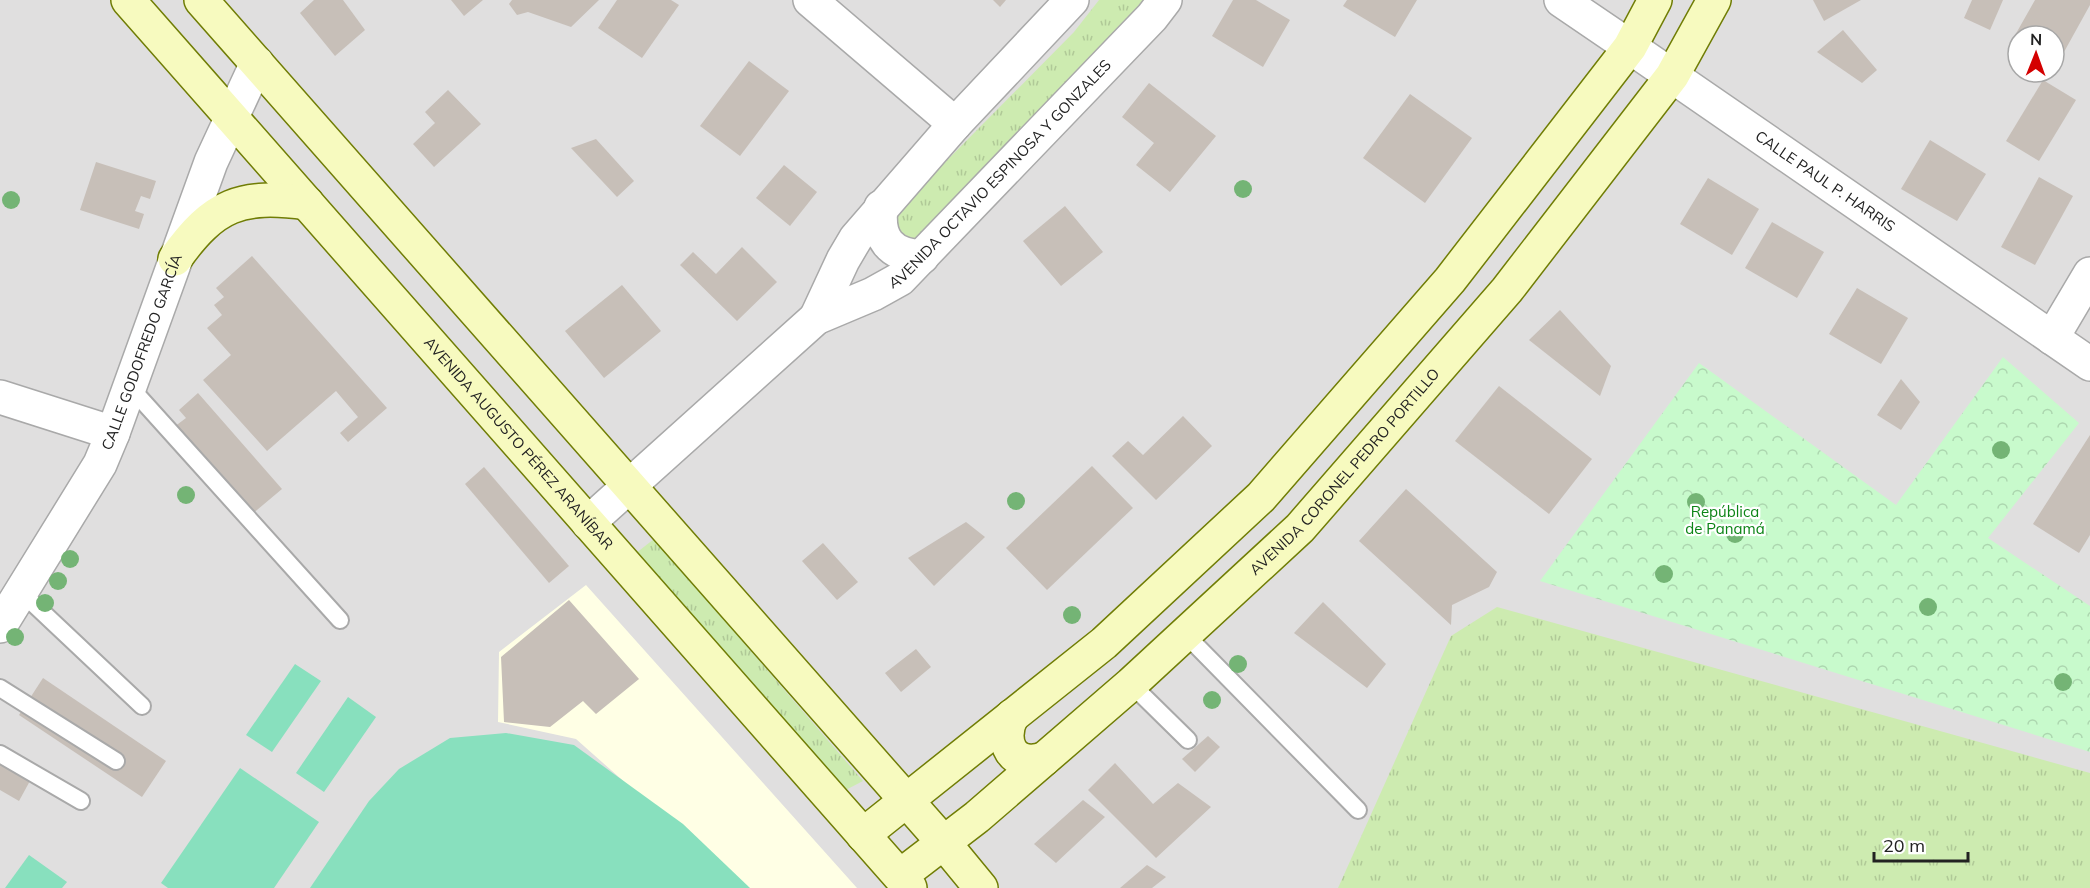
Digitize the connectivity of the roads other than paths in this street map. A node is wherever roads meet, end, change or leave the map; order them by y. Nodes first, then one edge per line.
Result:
1 (128, 0) edge
2 (810, 0) edge
3 (1072, 0) edge
4 (1165, 0) edge
5 (1561, 0) edge
6 (1655, 0) edge
7 (1714, 0) edge
8 (211, 4) edge
9 (1630, 47) junction
10 (257, 63) junction
11 (1672, 76) junction
12 (231, 118) junction
13 (955, 124) junction
14 (307, 203) junction
15 (881, 207) junction
16 (922, 256) junction
17 (175, 259) junction
18 (2090, 274) edge
19 (816, 318) junction
20 (2052, 338) junction
21 (2090, 364) edge
22 (130, 387) junction
23 (0, 397) edge
24 (113, 433) junction
25 (629, 486) junction
26 (588, 523) junction
27 (21, 592) junction
28 (340, 620) dead end
29 (0, 626) edge
30 (1185, 634) junction
31 (1131, 684) junction
32 (0, 688) edge
33 (142, 706) dead end
34 (1012, 716) junction
35 (1188, 740) dead end
36 (0, 754) edge
37 (1044, 759) junction
38 (116, 761) dead end
39 (81, 801) dead end
40 (907, 802) junction
41 (1358, 810) dead end
42 (863, 835) junction
43 (944, 843) junction
44 (905, 882) edge
45 (981, 888) edge

1 - 12 main road, AVENIDA AUGUSTO PÉREZ ARANÍBAR
2 - 13 street
3 - 13 street, AVENIDA OCTAVIO ESPINOSA Y GONZALES
4 - 16 street, AVENIDA OCTAVIO ESPINOSA Y GONZALES
5 - 9 street, CALLE PAUL P. HARRIS
6 - 9 main road
7 - 11 main road, AVENIDA CORONEL PEDRO PORTILLO
8 - 10 main road
9 - 11 street, CALLE PAUL P. HARRIS
9 - 34 main road
10 - 12 street, CALLE GODOFREDO GARCÍA
10 - 25 main road
11 - 20 street, CALLE PAUL P. HARRIS
11 - 30 main road, AVENIDA CORONEL PEDRO PORTILLO
12 - 14 main road, AVENIDA AUGUSTO PÉREZ ARANÍBAR
12 - 17 street, CALLE GODOFREDO GARCÍA
13 - 15 street, AVENIDA OCTAVIO ESPINOSA Y GONZALES
14 - 17 main road
14 - 26 main road, AVENIDA AUGUSTO PÉREZ ARANÍBAR
15 - 16 street
15 - 19 street, AVENIDA OCTAVIO ESPINOSA Y GONZALES
16 - 19 street, AVENIDA OCTAVIO ESPINOSA Y GONZALES
17 - 22 street, CALLE GODOFREDO GARCÍA
18 - 20 street
19 - 25 street, AVENIDA OCTAVIO ESPINOSA Y GONZALES
20 - 21 street, CALLE PAUL P. HARRIS
22 - 24 street, CALLE GODOFREDO GARCÍA
22 - 28 lane
23 - 24 street
24 - 27 street, CALLE GODOFREDO GARCÍA
25 - 26 street, AVENIDA OCTAVIO ESPINOSA Y GONZALES
25 - 40 main road
26 - 42 main road, AVENIDA AUGUSTO PÉREZ ARANÍBAR
27 - 29 street, CALLE GODOFREDO GARCÍA
27 - 33 lane
30 - 31 main road, AVENIDA CORONEL PEDRO PORTILLO
30 - 41 lane
31 - 35 lane
31 - 37 main road, AVENIDA CORONEL PEDRO PORTILLO
32 - 38 lane
34 - 37 main road
34 - 40 main road
36 - 39 lane
37 - 43 main road, AVENIDA CORONEL PEDRO PORTILLO
40 - 42 main road
40 - 43 main road
42 - 44 main road, AVENIDA AUGUSTO PÉREZ ARANÍBAR
43 - 44 main road, AVENIDA CORONEL PEDRO PORTILLO
43 - 45 main road

